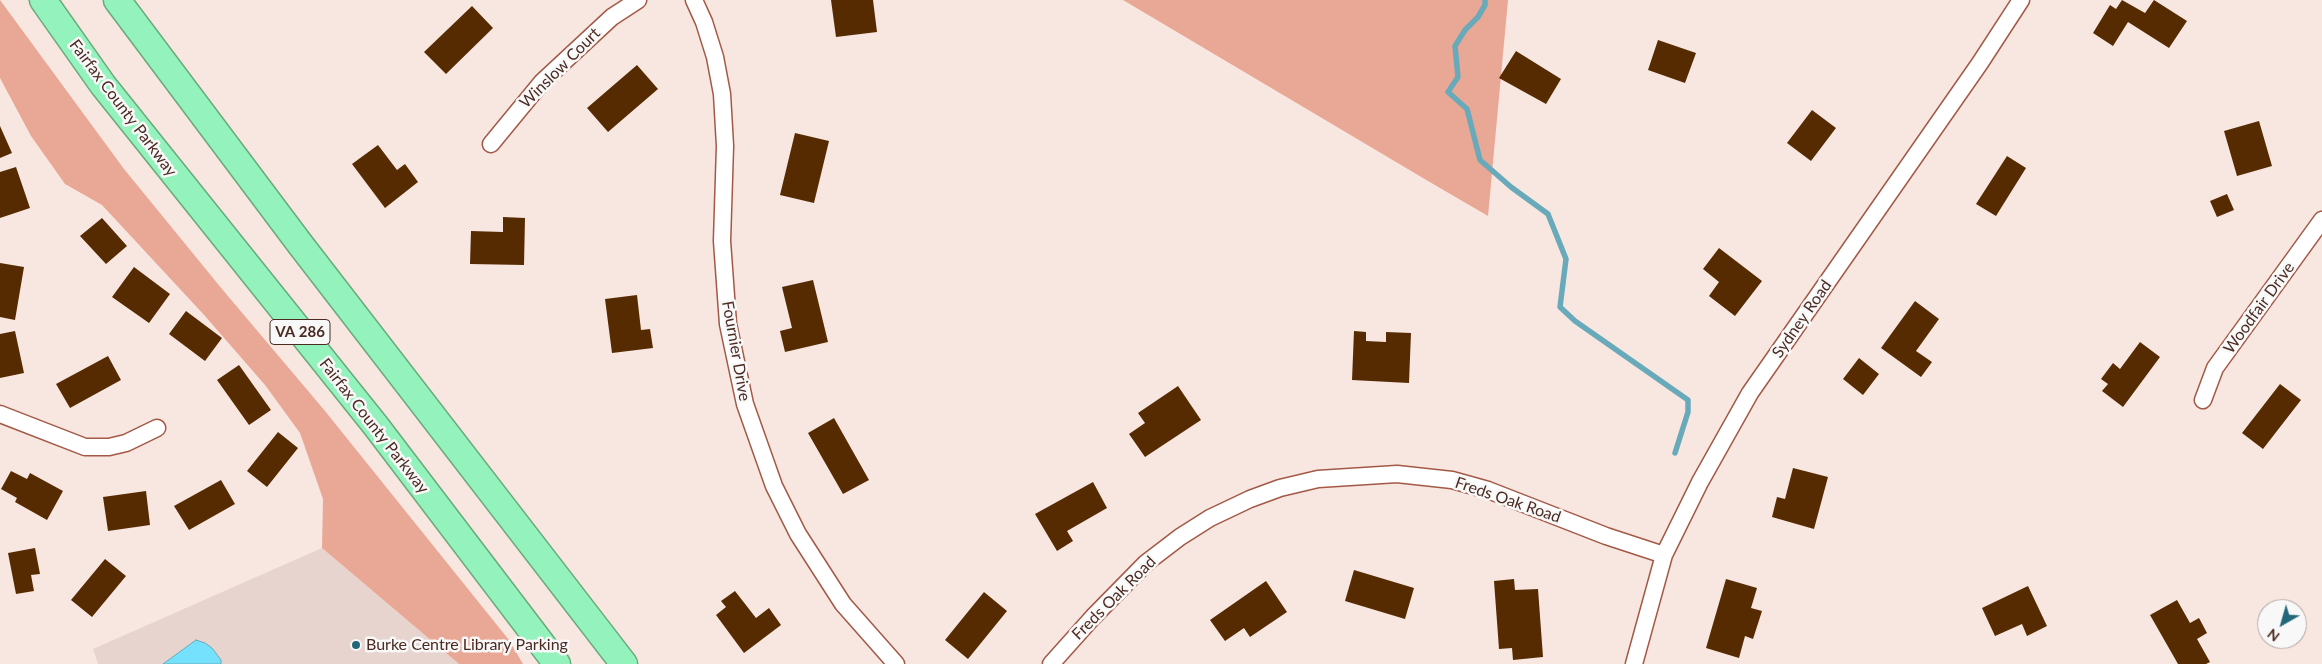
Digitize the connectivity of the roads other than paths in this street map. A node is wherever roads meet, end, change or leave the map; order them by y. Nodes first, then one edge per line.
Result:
1 (43, 0) edge
2 (117, 0) edge
3 (638, 0) edge
4 (694, 0) edge
5 (2021, 0) edge
6 (491, 144) dead end
7 (2322, 220) edge
8 (2203, 400) dead end
9 (0, 414) edge
10 (157, 428) dead end
11 (1664, 555) junction
12 (557, 664) edge
13 (624, 664) edge
14 (896, 664) edge
15 (1051, 664) edge
16 (1634, 664) edge

1 - 12 highway, Fairfax County Parkway / VA 286
2 - 13 highway, VA 286
3 - 6 street, Winslow Court
4 - 14 street, Fournier Drive
5 - 11 street, Sydney Road
7 - 8 street, Woodfair Drive
9 - 10 street
11 - 15 street, Freds Oak Road
11 - 16 street, Sydney Road

